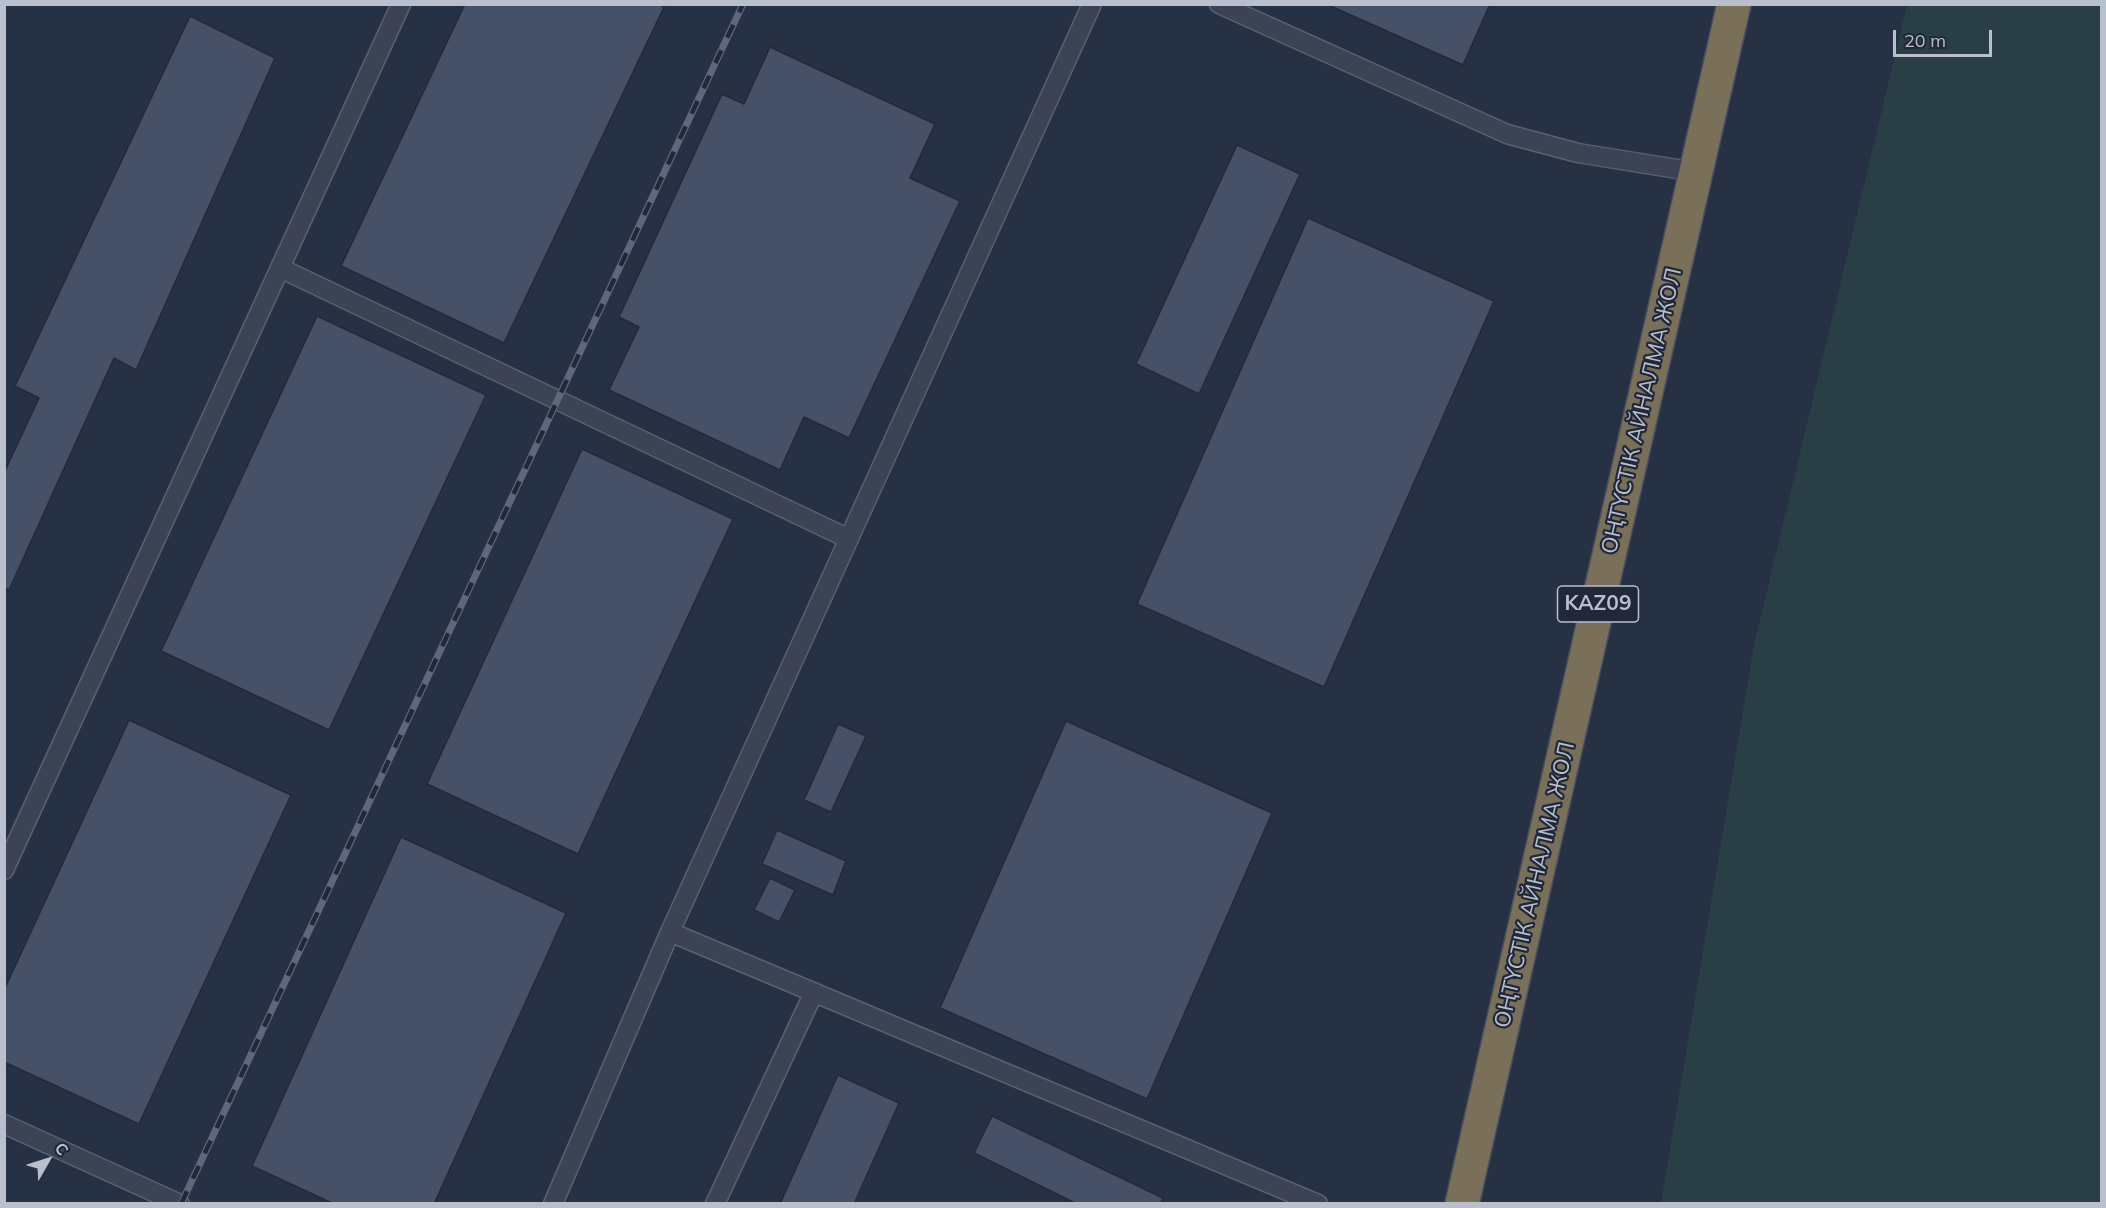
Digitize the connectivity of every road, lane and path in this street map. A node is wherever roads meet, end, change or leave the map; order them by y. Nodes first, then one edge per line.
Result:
1 (401, 4) edge
2 (1092, 4) edge
3 (1219, 4) edge
4 (1734, 4) edge
5 (1696, 172) junction
6 (280, 268) junction
7 (849, 539) junction
8 (4, 870) edge
9 (670, 932) junction
10 (814, 992) junction
11 (4, 1124) edge
12 (180, 1203) edge
13 (553, 1203) edge
14 (715, 1203) edge
15 (1318, 1203) edge
16 (1462, 1203) edge

1 - 6 lane
2 - 7 lane
3 - 5 lane
4 - 5 highway, ОҢТҮСТІК АЙНАЛМА ЖОЛ / KAZ09
5 - 16 highway, ОҢТҮСТІК АЙНАЛМА ЖОЛ / KAZ09
6 - 7 lane
6 - 8 lane
7 - 9 lane
9 - 10 lane
9 - 13 lane
10 - 14 lane
10 - 15 lane
11 - 12 lane

